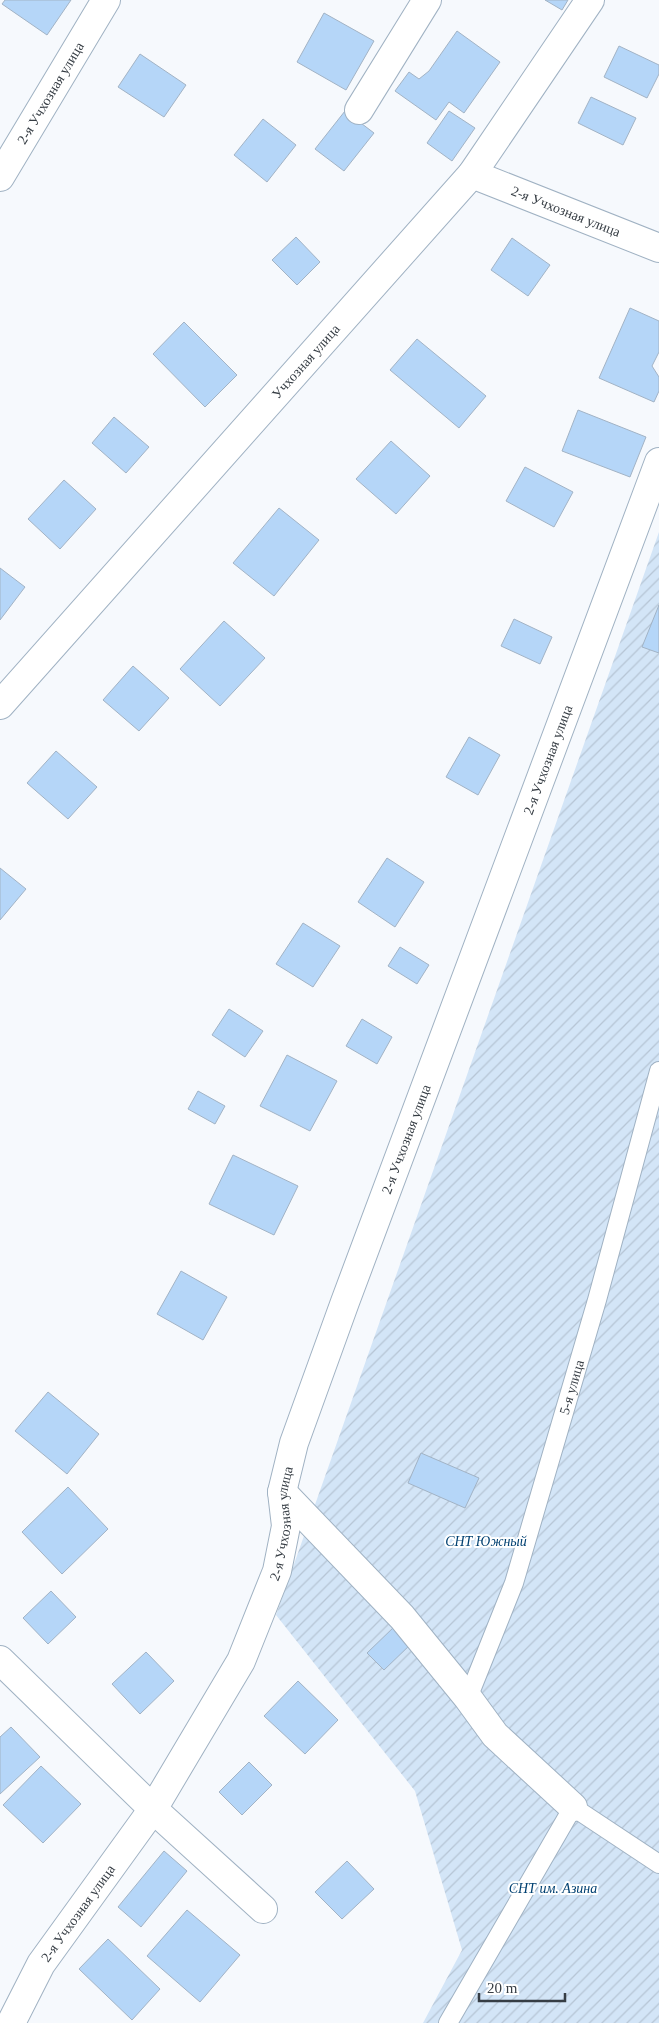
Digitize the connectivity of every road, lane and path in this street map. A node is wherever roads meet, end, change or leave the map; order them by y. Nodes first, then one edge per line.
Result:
1 (427, 0) edge
2 (590, 0) edge
3 (103, 5) edge
4 (359, 110) dead end
5 (472, 174) junction
6 (0, 177) edge
7 (659, 248) edge
8 (659, 462) edge
9 (0, 705) edge
10 (659, 1072) edge
11 (282, 1492) junction
12 (0, 1660) edge
13 (468, 1698) junction
14 (573, 1807) junction
15 (152, 1809) junction
16 (659, 1864) edge
17 (263, 1908) dead end
18 (11, 2023) edge
19 (448, 2023) edge

1 - 4 street
2 - 5 street, Учхозная улица
3 - 6 street, 2-я Учхозная улица
5 - 7 street, 2-я Учхозная улица
5 - 9 street, Учхозная улица
8 - 11 street, 2-я Учхозная улица
10 - 13 lane, 5-я улица
11 - 13 street
11 - 15 street, 2-я Учхозная улица
12 - 15 street
13 - 14 street
14 - 16 lane
14 - 19 lane
15 - 17 street
15 - 18 street, 2-я Учхозная улица

